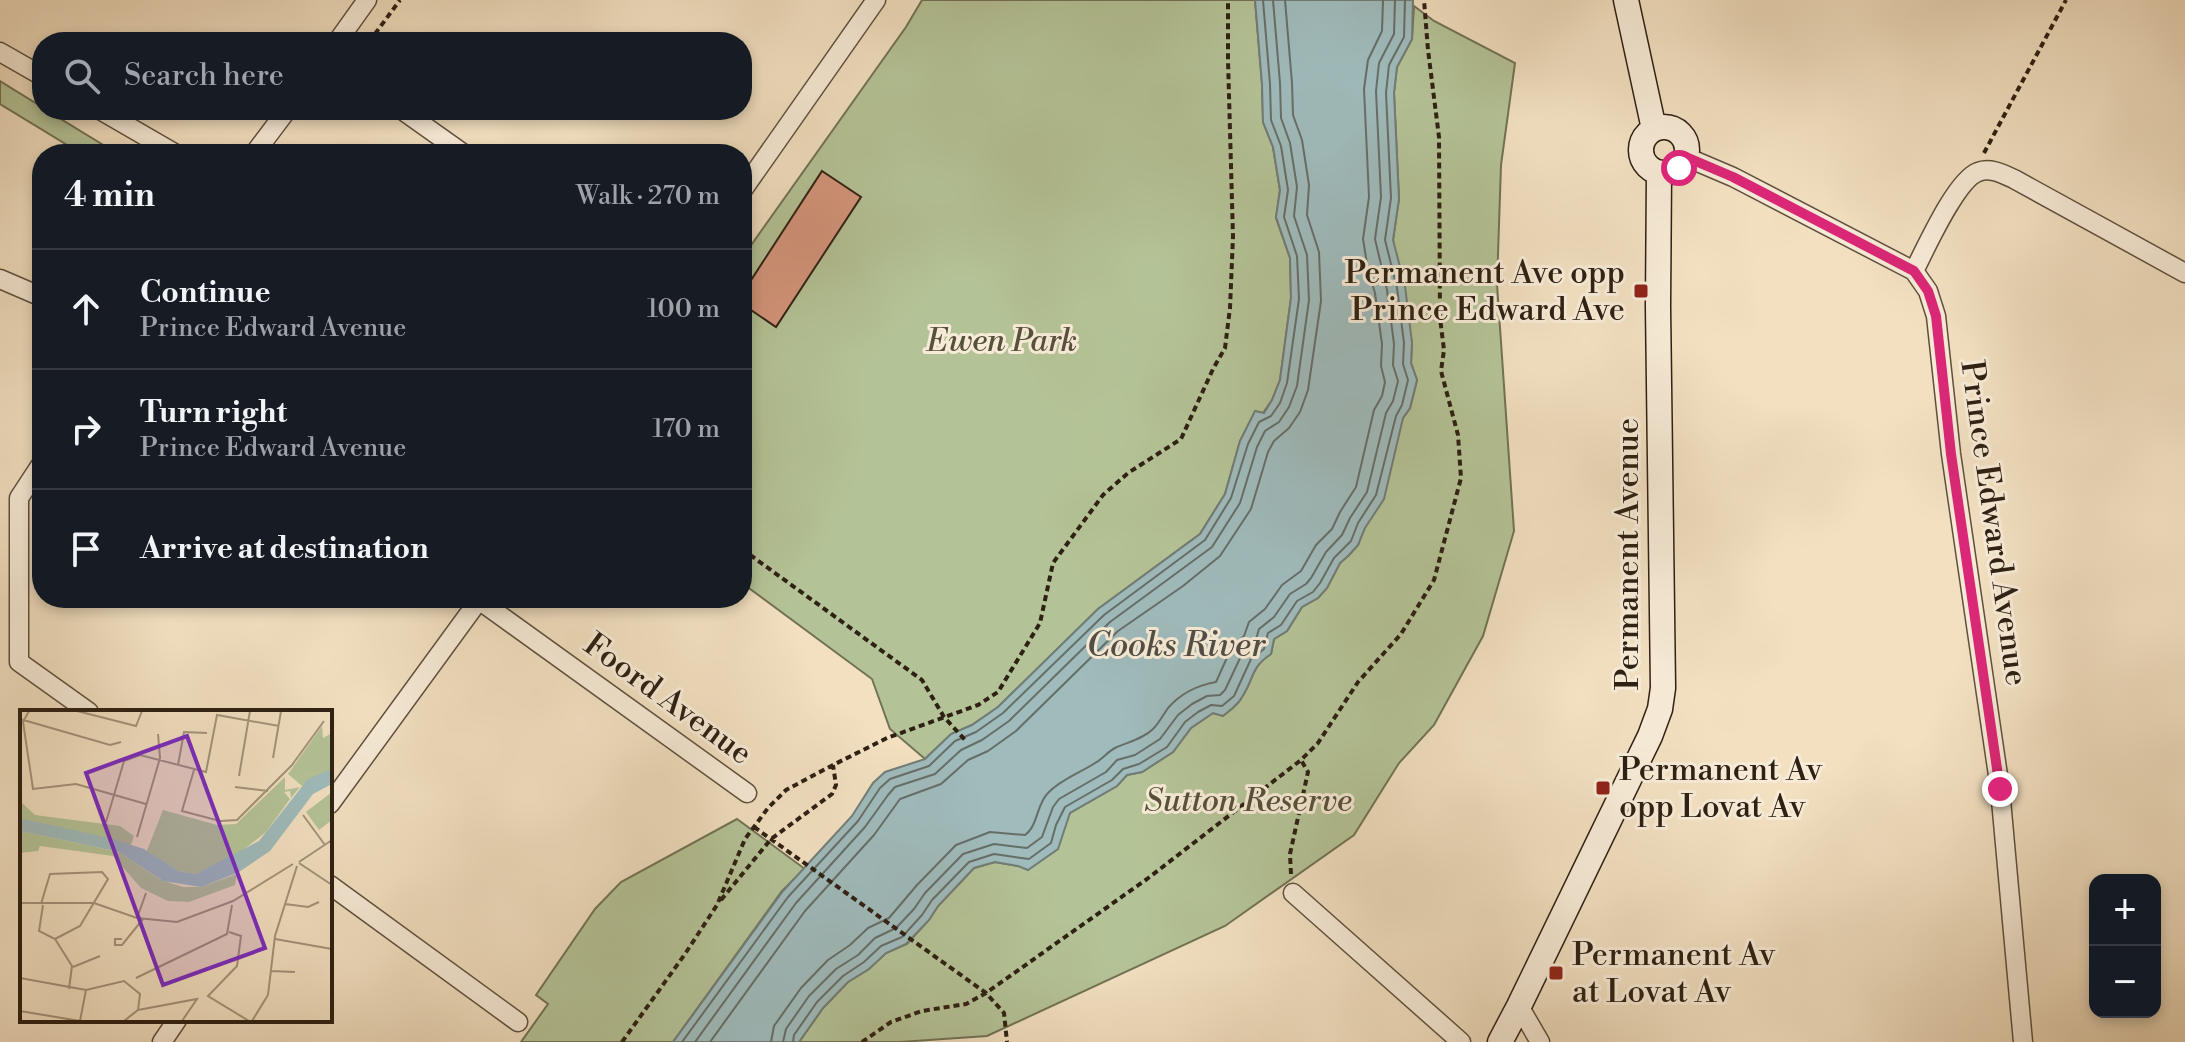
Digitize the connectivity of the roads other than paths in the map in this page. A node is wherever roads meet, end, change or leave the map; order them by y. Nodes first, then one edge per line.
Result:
1 (367, 0) edge
2 (876, 0) edge
3 (1626, 0) edge
4 (344, 32) edge
5 (0, 52) edge
6 (32, 70) edge
7 (117, 120) edge
8 (280, 120) edge
9 (416, 120) edge
10 (1654, 129) junction
11 (159, 144) edge
12 (262, 144) edge
13 (450, 144) edge
14 (1686, 157) junction
15 (1659, 173) junction
16 (752, 177) edge
17 (1914, 271) junction
18 (2185, 273) edge
19 (0, 279) edge
20 (32, 293) edge
21 (32, 478) edge
22 (471, 608) edge
23 (490, 608) edge
24 (86, 710) edge
25 (747, 793) dead end
26 (332, 801) edge
27 (332, 886) edge
28 (1293, 893) road end
29 (1519, 1006) junction
30 (176, 1022) edge
31 (518, 1022) dead end
32 (162, 1042) edge
33 (1461, 1042) edge
34 (1500, 1042) edge
35 (1540, 1042) edge
36 (2023, 1042) edge

1 - 4 street
2 - 16 street
3 - 10 main road
5 - 6 street
7 - 11 street
8 - 12 street
9 - 13 street
10 - 14 main road
10 - 15 main road
14 - 15 main road
14 - 17 street
15 - 29 main road, Permanent Avenue
17 - 18 street
17 - 36 street, Prince Edward Avenue
19 - 20 street
21 - 24 street
22 - 26 street
23 - 25 street, Foord Avenue
27 - 31 street
28 - 33 street
29 - 34 main road, Permanent Avenue
29 - 35 street
30 - 32 street

